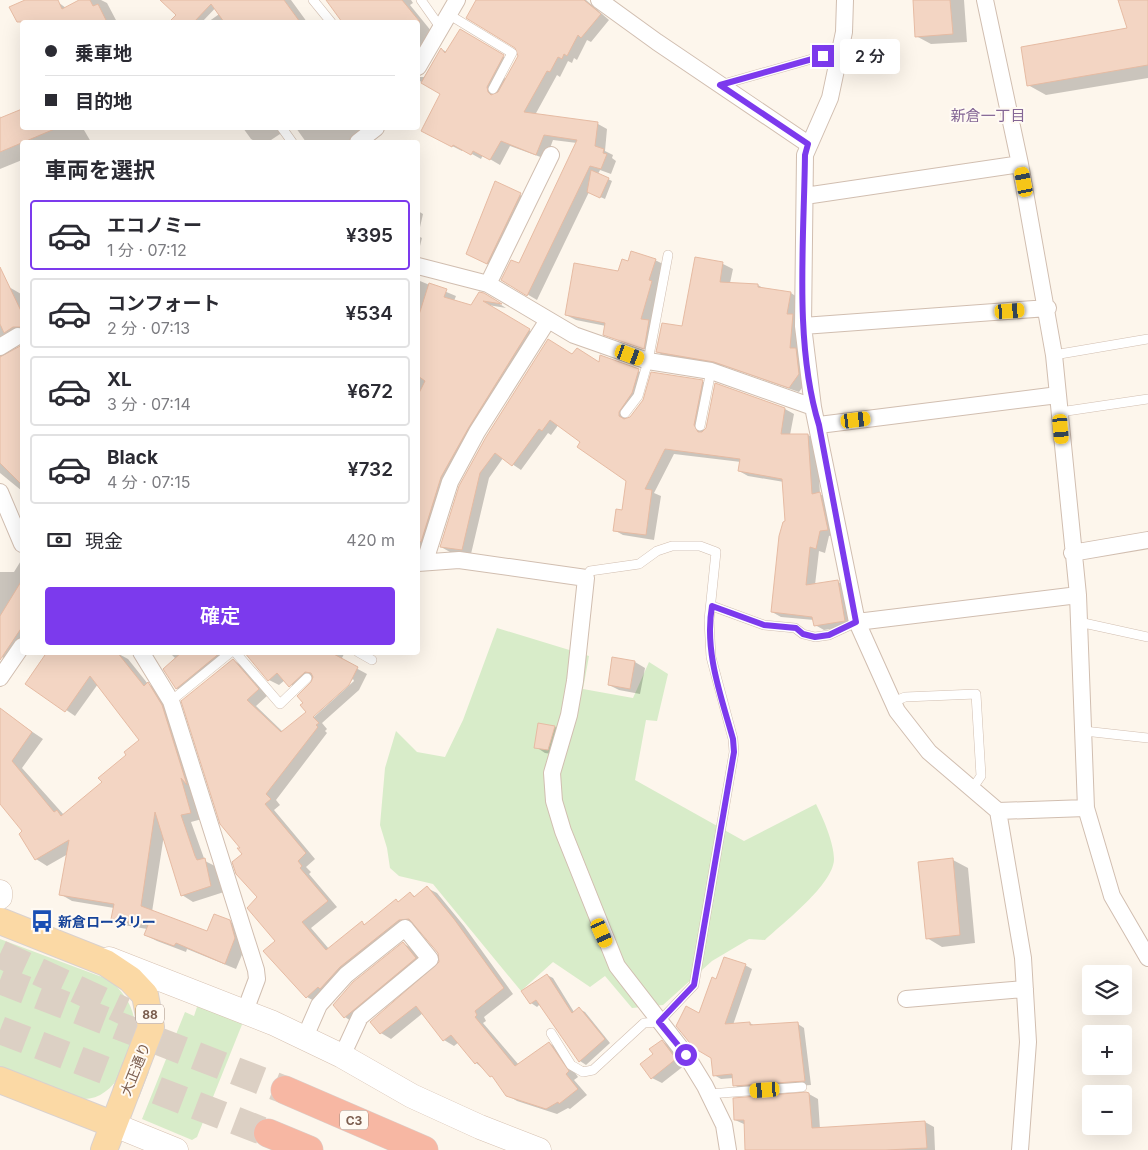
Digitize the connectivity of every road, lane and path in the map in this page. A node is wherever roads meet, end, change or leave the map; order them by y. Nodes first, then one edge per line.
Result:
1 (313, 0) edge
2 (421, 0) edge
3 (456, 0) edge
4 (600, 0) edge
5 (845, 0) edge
6 (985, 0) edge
7 (329, 20) edge
8 (444, 21) junction
9 (840, 51) junction
10 (420, 63) edge
11 (720, 85) junction
12 (493, 89) dead end
13 (373, 130) edge
14 (361, 140) edge
15 (808, 144) junction
16 (552, 155) dead end
17 (1020, 164) junction
18 (805, 196) junction
19 (668, 255) dead end
20 (420, 267) edge
21 (488, 284) junction
22 (1048, 308) junction
23 (548, 320) junction
24 (804, 326) junction
25 (18, 336) dead end
26 (1148, 339) edge
27 (0, 347) edge
28 (1054, 355) junction
29 (648, 361) junction
30 (710, 371) junction
31 (1058, 395) junction
32 (1148, 399) edge
33 (813, 407) junction
34 (1060, 412) junction
35 (624, 413) dead end
36 (819, 425) junction
37 (700, 426) dead end
38 (0, 492) edge
39 (20, 539) edge
40 (1148, 540) edge
41 (1072, 553) junction
42 (421, 562) edge
43 (586, 578) junction
44 (1078, 595) junction
45 (712, 606) junction
46 (856, 622) junction
47 (1079, 622) junction
48 (1148, 637) edge
49 (20, 649) edge
50 (146, 655) edge
51 (229, 655) edge
52 (236, 655) edge
53 (363, 655) edge
54 (372, 660) dead end
55 (0, 678) edge
56 (307, 678) dead end
57 (171, 701) junction
58 (893, 702) junction
59 (1084, 731) junction
60 (1148, 738) edge
61 (972, 789) junction
62 (1086, 808) junction
63 (998, 811) junction
64 (0, 892) edge
65 (0, 897) edge
66 (0, 921) edge
67 (62, 945) junction
68 (1148, 958) edge
69 (1025, 989) junction
70 (906, 999) dead end
71 (245, 1012) junction
72 (659, 1022) junction
73 (551, 1033) dead end
74 (305, 1037) junction
75 (342, 1056) junction
76 (0, 1080) edge
77 (802, 1087) dead end
78 (285, 1090) tunnel mouth
79 (709, 1094) junction
80 (112, 1124) junction
81 (268, 1133) tunnel mouth
82 (104, 1150) edge
83 (176, 1150) edge
84 (309, 1150) edge
85 (424, 1150) edge
86 (539, 1150) edge
87 (728, 1150) edge
88 (1020, 1150) edge

1 - 7 lane
2 - 8 lane
3 - 8 street
4 - 11 street
5 - 9 street
6 - 17 street
8 - 10 street
8 - 12 lane
9 - 11 lane
9 - 15 street
11 - 15 street
13 - 14 street
15 - 18 street
16 - 21 street
17 - 18 street
17 - 22 street
18 - 24 street
19 - 29 lane
20 - 21 street
21 - 23 street
22 - 24 street
22 - 28 street
23 - 29 street
23 - 42 street
24 - 33 street
25 - 27 street
26 - 28 lane
28 - 31 street
29 - 30 street
29 - 35 lane
30 - 33 street
30 - 37 lane
31 - 34 street
31 - 36 street
32 - 34 lane
33 - 36 street
34 - 41 street
36 - 46 street
38 - 39 street
40 - 41 street
41 - 44 street
42 - 43 street
43 - 45 lane
43 - 72 street
44 - 46 street
44 - 47 street
45 - 46 lane
45 - 72 lane
46 - 58 street
47 - 48 lane
47 - 59 street
49 - 55 street
50 - 57 street
51 - 57 lane
52 - 56 lane
53 - 54 lane
57 - 71 street
58 - 61 street
58 - 61 lane
59 - 60 lane
59 - 62 street
61 - 63 street
62 - 63 street
62 - 68 street
63 - 69 street
64 - 65 street
66 - 67 main road, 88
67 - 71 street
67 - 80 main road, 大正通り / 88
69 - 70 street
69 - 88 street
71 - 74 street
72 - 73 lane
72 - 79 street
74 - 75 street
74 - 75 street
75 - 86 street
76 - 80 main road
77 - 79 lane
78 - 85 highway, C3
79 - 87 street
80 - 82 main road, 大正通り / 88
80 - 83 street
81 - 84 highway

